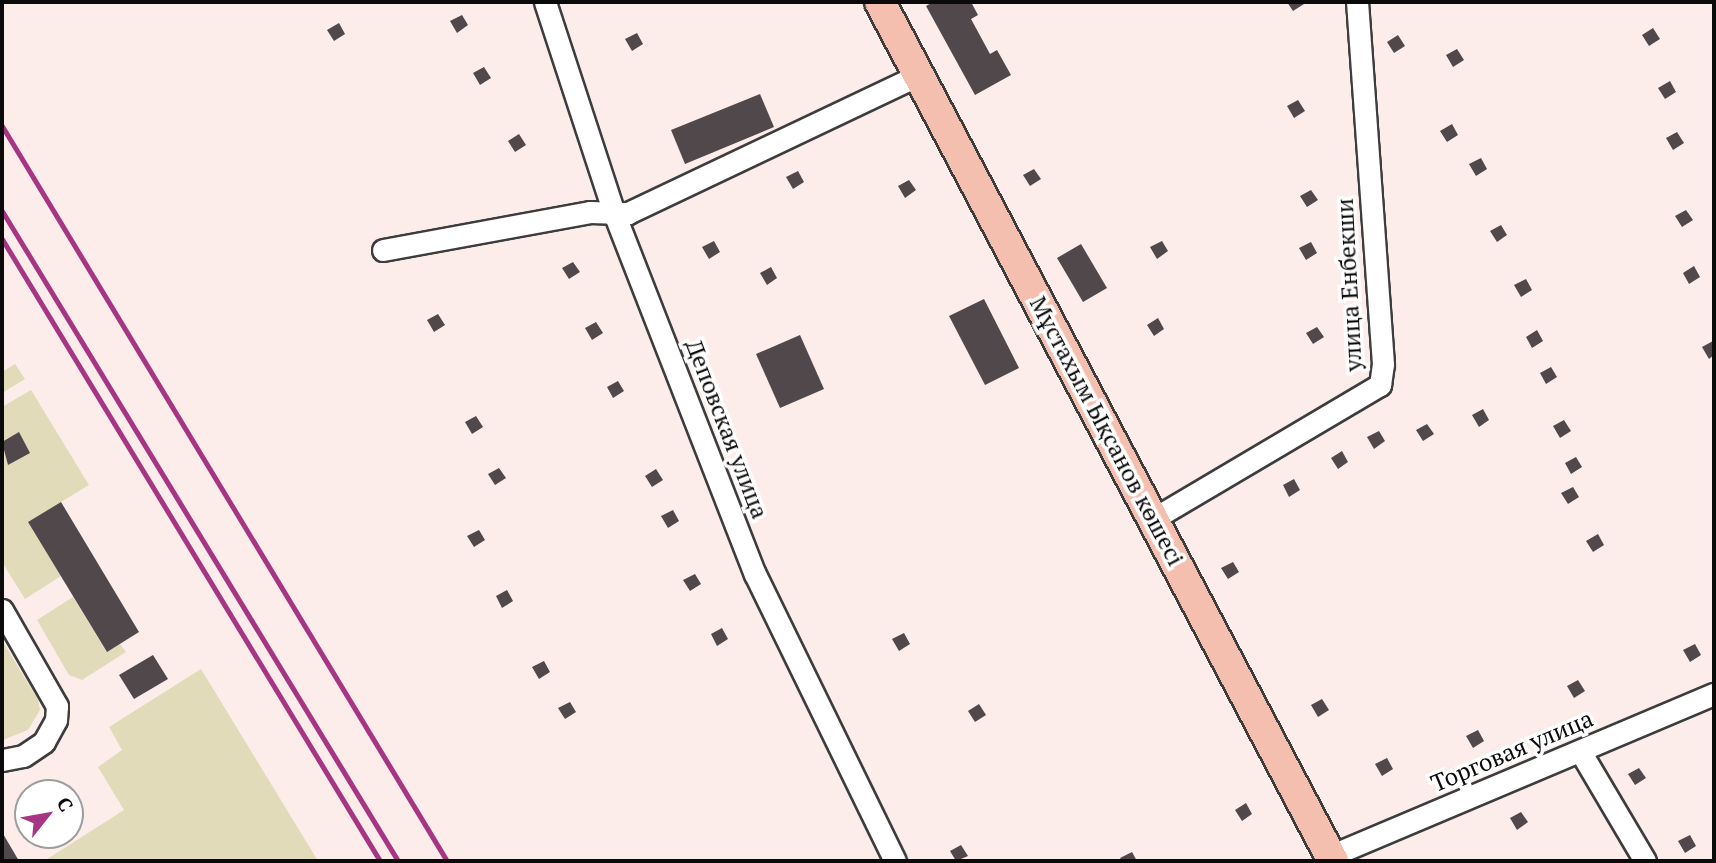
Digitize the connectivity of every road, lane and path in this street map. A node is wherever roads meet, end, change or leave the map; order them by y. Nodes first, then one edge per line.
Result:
1 (545, 2) edge
2 (880, 2) edge
3 (1357, 2) edge
4 (919, 75) junction
5 (614, 213) junction
6 (383, 250) dead end
7 (1153, 519) junction
8 (2, 610) edge
9 (1714, 694) edge
10 (1580, 751) junction
11 (2, 760) edge
12 (1331, 859) edge
13 (895, 861) edge
14 (1645, 861) edge

1 - 5 street, Деповская улица
2 - 4 main road, Мұстахым Ықсанов көшесі
3 - 7 street, улица Енбекши
4 - 5 street
4 - 7 main road, Мұстахым Ықсанов көшесі
5 - 6 street
5 - 13 street, Деповская улица
7 - 12 main road, Мұстахым Ықсанов көшесі
8 - 11 street
9 - 10 street, Торговая улица
10 - 12 street, Торговая улица
10 - 14 street

